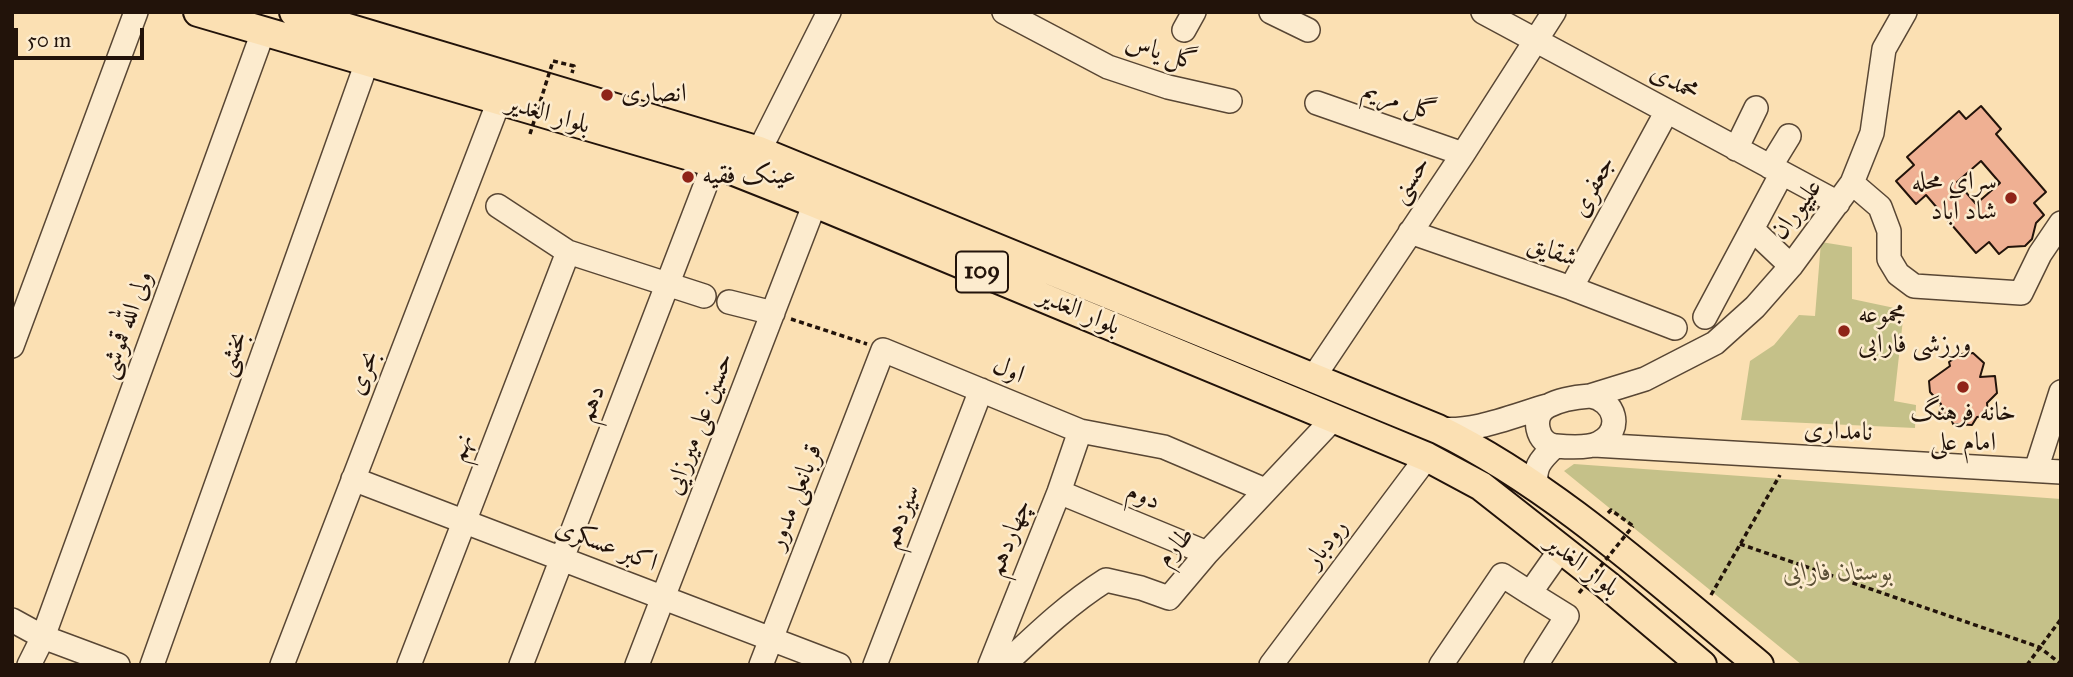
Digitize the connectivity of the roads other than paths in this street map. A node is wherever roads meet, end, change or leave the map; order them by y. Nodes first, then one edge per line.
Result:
1 (136, 12) edge
2 (198, 12) edge
3 (294, 12) edge
4 (829, 12) edge
5 (1004, 12) edge
6 (1271, 12) edge
7 (1483, 12) edge
8 (1554, 12) edge
9 (1905, 12) edge
10 (1308, 30) dead end
11 (263, 32) junction
12 (1536, 41) junction
13 (367, 62) junction
14 (499, 101) junction
15 (1230, 101) dead end
16 (1317, 103) dead end
17 (1756, 108) dead end
18 (1667, 111) junction
19 (1789, 136) dead end
20 (1736, 149) junction
21 (759, 151) junction
22 (1463, 154) junction
23 (715, 163) junction
24 (1776, 170) junction
25 (1852, 183) junction
26 (815, 203) junction
27 (1838, 203) junction
28 (498, 206) dead end
29 (2061, 223) edge
30 (1752, 229) junction
31 (1410, 232) junction
32 (568, 252) junction
33 (1791, 266) junction
34 (668, 284) junction
35 (1571, 288) junction
36 (704, 296) dead end
37 (729, 302) dead end
38 (773, 313) junction
39 (1705, 317) dead end
40 (1675, 328) dead end
41 (12, 346) edge
42 (883, 350) joint
43 (1313, 378) junction
44 (1645, 379) junction
45 (981, 390) junction
46 (2061, 392) edge
47 (1590, 396) junction
48 (1547, 406) junction
49 (1613, 415) junction
50 (1334, 418) junction
51 (1438, 429) junction
52 (1080, 431) junction
53 (1594, 445) junction
54 (1554, 447) junction
55 (1654, 448) junction
56 (1427, 457) junction
57 (2036, 470) junction
58 (2061, 472) edge
59 (353, 479) junction
60 (1536, 489) junction
61 (1265, 490) junction
62 (1059, 492) junction
63 (464, 521) junction
64 (1561, 549) junction
65 (1207, 553) junction
66 (562, 559) junction
67 (1530, 593) junction
68 (663, 597) junction
69 (12, 621) edge
70 (43, 637) junction
71 (771, 639) junction
72 (29, 665) edge
73 (118, 665) edge
74 (152, 665) edge
75 (282, 665) edge
76 (409, 665) edge
77 (521, 665) edge
78 (637, 665) edge
79 (761, 665) edge
80 (839, 665) edge
81 (875, 665) edge
82 (990, 665) edge
83 (1004, 665) edge
84 (1271, 665) edge
85 (1441, 665) edge
86 (1536, 665) edge
87 (1702, 665) edge
88 (1759, 665) edge

1 - 41 street
2 - 11 main road, بلوار الغدیر / 109
3 - 21 main road, بلوار الغدیر / 109
4 - 21 street
5 - 15 street, گل یاس
6 - 10 street
7 - 12 street, محمدی
8 - 12 street, حسنی
9 - 25 street, علیپوران
11 - 13 main road, بلوار الغدیر / 109
11 - 70 street, ولی الله قموشی
12 - 18 street, محمدی
12 - 22 street, حسنی
13 - 14 main road, بلوار الغدیر / 109
13 - 74 street, بخشی
14 - 23 main road, بلوار الغدیر / 109
14 - 59 street, بحری
16 - 22 street, گل مریم
17 - 20 street
18 - 20 street, محمدی
18 - 35 street, جعفری
19 - 24 street
20 - 24 street, محمدی
21 - 43 main road, بلوار الغدیر / 109
22 - 31 street, حسنی
23 - 26 main road, بلوار الغدیر / 109
23 - 34 street, دهم
24 - 27 street, محمدی
24 - 30 street
25 - 27 street, علیپوران
25 - 29 street
26 - 38 street, حسین علی میرزایی
26 - 50 main road, بلوار الغدیر / 109
27 - 33 street, علیپوران
28 - 32 street
30 - 33 street
30 - 39 street
31 - 35 street, شقایق
31 - 43 street, حسنی
32 - 34 street
32 - 63 street, نهم
33 - 44 street, علیپوران
34 - 36 street
34 - 66 street, دهم
35 - 40 street, شقایق
37 - 38 street
38 - 68 street, حسین علی میرزایی
42 - 45 street, اول
42 - 71 street, قربانعلی مدور
43 - 51 main road, بلوار الغدیر / 109
44 - 47 street
44 - 49 street
45 - 52 street, اول
45 - 81 street, سیزدهم
46 - 57 street
47 - 48 street
47 - 49 street
48 - 51 street
48 - 54 street
49 - 53 street
49 - 55 street
50 - 56 main road, بلوار الغدیر / 109
50 - 61 street, طارم
51 - 60 main road, بلوار الغدیر / 109
52 - 61 street, اول
52 - 62 street, چهاردهم
53 - 54 street
53 - 55 street, نامداری
54 - 60 street
55 - 57 street, نامداری
56 - 64 main road, بلوار الغدیر / 109
56 - 84 street, رودبار
57 - 58 street, نامداری
59 - 63 street, اکبر عسکری
59 - 75 street, بحری
60 - 88 main road, بلوار الغدیر / 109
61 - 65 street, طارم
62 - 65 street, دوم
62 - 82 street, چهاردهم
63 - 66 street, اکبر عسکری
63 - 76 street, نهم
64 - 67 street
64 - 87 main road, بلوار الغدیر / 109
65 - 83 street, طارم
66 - 68 street, اکبر عسکری
66 - 77 street, دهم
67 - 85 street
67 - 86 street
68 - 71 street, اکبر عسکری
68 - 78 street, حسین علی میرزایی
69 - 70 street
70 - 72 street, ولی الله قموشی
70 - 73 street
71 - 79 street, قربانعلی مدور
71 - 80 street, اکبر عسکری

